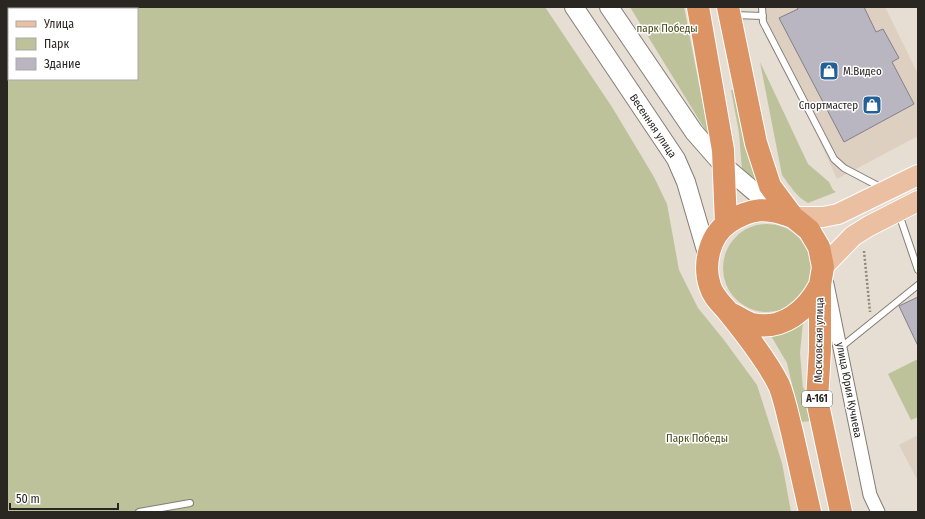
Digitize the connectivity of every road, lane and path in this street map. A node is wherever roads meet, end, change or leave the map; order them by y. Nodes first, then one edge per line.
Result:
1 (574, 7) edge
2 (609, 7) edge
3 (698, 7) edge
4 (762, 7) edge
5 (729, 11) edge
6 (763, 16) junction
7 (723, 165) junction
8 (918, 175) edge
9 (887, 192) junction
10 (918, 201) edge
11 (898, 212) junction
12 (785, 214) junction
13 (726, 224) junction
14 (864, 251) dead end
15 (708, 257) junction
16 (918, 270) edge
17 (821, 276) junction
18 (918, 285) edge
19 (728, 312) junction
20 (871, 324) junction
21 (840, 348) junction
22 (190, 503) dead end
23 (139, 512) edge
24 (810, 512) edge
25 (841, 512) edge
26 (878, 512) edge

1 - 15 street, Весенняя улица
2 - 7 street
3 - 7 highway
4 - 6 lane
5 - 6 lane
5 - 12 highway, Московская улица / А-161
6 - 9 lane
7 - 12 street
7 - 13 highway
8 - 9 main road
9 - 12 main road
10 - 11 main road
11 - 16 lane
11 - 17 main road
12 - 13 highway, Московская улица / А-161
12 - 17 highway, Московская улица / А-161
13 - 15 highway, Московская улица / А-161
14 - 20 path
15 - 19 highway, Московская улица / А-161
17 - 19 highway, Московская улица / А-161
17 - 21 street, улица Юрия Кучиева
17 - 25 highway, Московская улица / А-161
18 - 20 lane
19 - 24 highway, Московская улица / А-161
20 - 21 lane
21 - 26 street, улица Юрия Кучиева
22 - 23 lane

